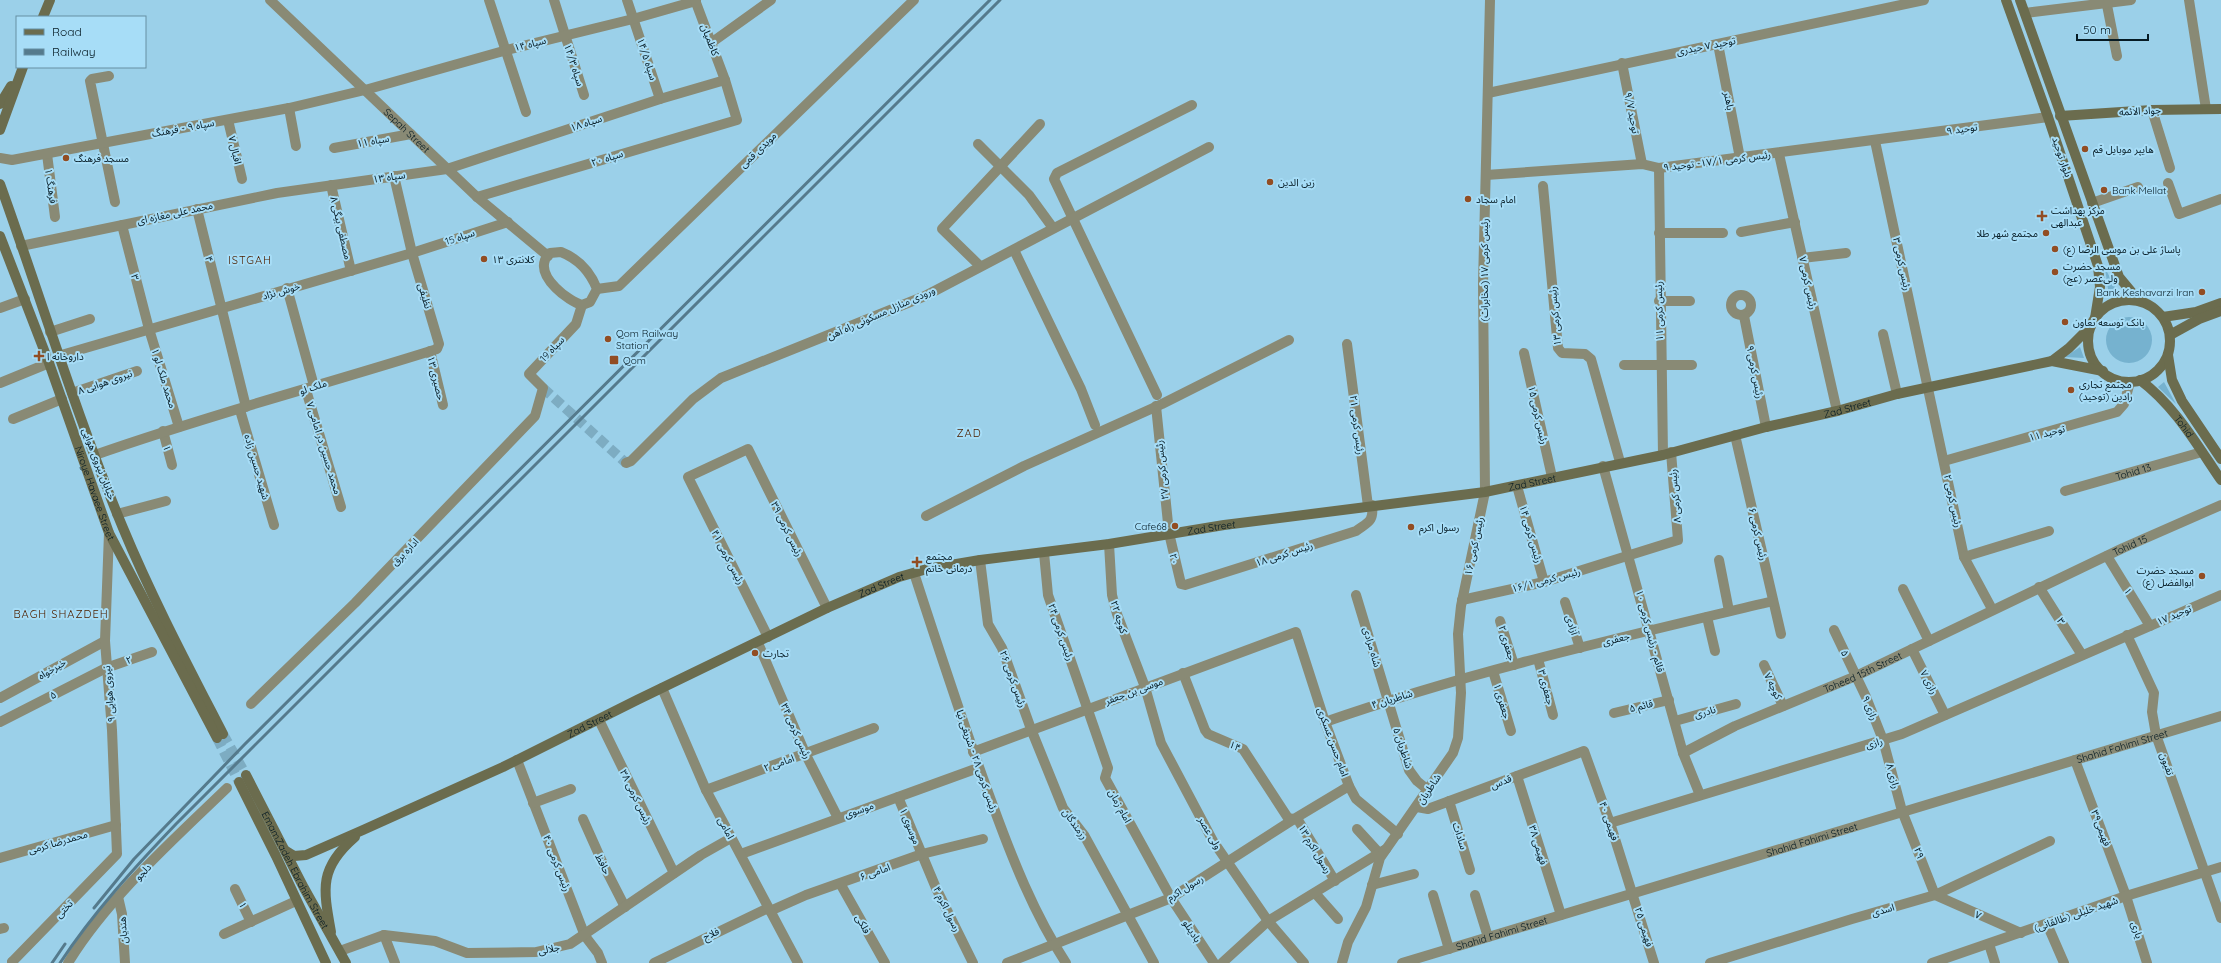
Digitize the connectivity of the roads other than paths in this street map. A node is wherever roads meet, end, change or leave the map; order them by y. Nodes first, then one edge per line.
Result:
1 (42, 0) edge
2 (50, 0) edge
3 (270, 0) edge
4 (489, 0) edge
5 (554, 0) edge
6 (627, 0) edge
7 (771, 0) edge
8 (914, 0) edge
9 (1490, 0) edge
10 (1924, 0) edge
11 (2006, 0) edge
12 (2020, 0) edge
13 (2130, 0) edge
14 (2189, 0) edge
15 (696, 1) edge
16 (2106, 2) edge
17 (2025, 13) junction
18 (42, 16) edge
19 (42, 16) edge
20 (633, 19) junction
21 (565, 36) junction
22 (711, 43) junction
23 (1718, 44) junction
24 (507, 50) junction
25 (2117, 56) dead end
26 (1622, 63) junction
27 (22, 68) edge
28 (23, 68) edge
29 (109, 76) dead end
30 (725, 80) junction
31 (365, 90) junction
32 (1488, 93) junction
33 (584, 95) dead end
34 (660, 99) junction
35 (0, 104) edge
36 (1192, 105) dead end
37 (289, 108) junction
38 (2206, 109) junction
39 (2221, 109) edge
40 (2152, 110) junction
41 (526, 112) dead end
42 (2060, 116) junction
43 (2048, 118) junction
44 (228, 120) junction
45 (737, 120) joint
46 (1040, 124) dead end
47 (0, 130) edge
48 (411, 134) junction
49 (1875, 141) junction
50 (104, 143) junction
51 (978, 144) dead end
52 (296, 146) dead end
53 (1209, 147) dead end
54 (334, 148) dead end
55 (47, 154) junction
56 (1779, 154) junction
57 (0, 158) edge
58 (1740, 158) junction
59 (1642, 164) junction
60 (1000, 167) junction
61 (1659, 168) junction
62 (2170, 168) dead end
63 (447, 169) junction
64 (1486, 175) junction
65 (394, 176) junction
66 (242, 179) dead end
67 (2168, 183) dead end
68 (0, 184) edge
69 (331, 185) junction
70 (1543, 186) dead end
71 (2138, 187) dead end
72 (477, 197) junction
73 (2221, 199) edge
74 (115, 202) dead end
75 (2092, 203) junction
76 (197, 209) junction
77 (55, 217) dead end
78 (1073, 218) junction
79 (508, 222) junction
80 (1795, 222) junction
81 (122, 225) junction
82 (1053, 228) junction
83 (1742, 232) dead end
84 (1659, 233) junction
85 (1723, 233) dead end
86 (2, 241) edge
87 (21, 246) junction
88 (1014, 250) junction
89 (412, 252) junction
90 (1846, 253) dead end
91 (548, 256) junction
92 (1802, 258) junction
93 (980, 266) junction
94 (351, 271) junction
95 (287, 288) junction
96 (597, 289) junction
97 (25, 299) junction
98 (1659, 301) junction
99 (1690, 301) dead end
100 (2139, 301) junction
101 (2221, 303) edge
102 (582, 305) junction
103 (0, 308) edge
104 (221, 308) junction
105 (2221, 311) edge
106 (1744, 316) dead end
107 (2163, 317) junction
108 (90, 318) dead end
109 (2093, 322) junction
110 (149, 330) junction
111 (50, 332) junction
112 (1883, 334) dead end
113 (2170, 335) junction
114 (1289, 340) dead end
115 (1347, 344) dead end
116 (430, 351) junction
117 (1524, 353) dead end
118 (2168, 355) junction
119 (58, 356) junction
120 (2052, 360) junction
121 (49, 363) junction
122 (1624, 365) dead end
123 (1692, 365) dead end
124 (1660, 366) junction
125 (137, 371) dead end
126 (2103, 372) junction
127 (2135, 381) junction
128 (0, 383) edge
129 (310, 388) junction
130 (543, 388) joint
131 (1929, 388) junction
132 (72, 393) junction
133 (1897, 394) junction
134 (1157, 396) dead end
135 (62, 399) junction
136 (443, 405) dead end
137 (1156, 406) junction
138 (243, 408) junction
139 (1837, 411) junction
140 (13, 419) dead end
141 (1095, 425) dead end
142 (179, 427) junction
143 (1766, 427) junction
144 (163, 431) junction
145 (1735, 435) junction
146 (2202, 452) junction
147 (1667, 453) junction
148 (95, 455) junction
149 (2221, 459) edge
150 (1944, 461) junction
151 (629, 462) dead end
152 (1620, 462) junction
153 (172, 465) dead end
154 (1603, 466) junction
155 (688, 477) joint
156 (1552, 477) junction
157 (2221, 480) edge
158 (1517, 486) junction
159 (2065, 491) dead end
160 (1485, 492) junction
161 (166, 502) dead end
162 (2221, 505) edge
163 (1370, 506) junction
164 (341, 507) dead end
165 (117, 514) junction
166 (926, 516) dead end
167 (274, 525) dead end
168 (2049, 531) dead end
169 (108, 533) junction
170 (1169, 533) junction
171 (1678, 540) joint
172 (1109, 544) junction
173 (1044, 553) junction
174 (1629, 556) junction
175 (2106, 556) junction
176 (1964, 557) junction
177 (980, 560) junction
178 (1719, 560) dead end
179 (914, 573) junction
180 (1544, 582) junction
181 (1181, 584) joint
182 (2039, 587) junction
183 (1903, 589) dead end
184 (1356, 595) dead end
185 (2221, 595) edge
186 (1462, 600) junction
187 (1773, 601) junction
188 (1565, 602) dead end
189 (827, 608) junction
190 (1992, 609) junction
191 (1729, 611) junction
192 (1707, 616) junction
193 (1500, 621) dead end
194 (2150, 626) junction
195 (1650, 630) junction
196 (1834, 630) dead end
197 (1296, 632) joint
198 (1781, 634) dead end
199 (2127, 635) junction
200 (768, 637) junction
201 (105, 641) junction
202 (1929, 641) junction
203 (758, 643) junction
204 (1580, 648) junction
205 (1912, 649) junction
206 (1715, 651) dead end
207 (152, 652) dead end
208 (2082, 655) junction
209 (1538, 659) junction
210 (1764, 665) dead end
211 (1514, 666) junction
212 (106, 668) junction
213 (1493, 671) junction
214 (1183, 673) junction
215 (1856, 676) junction
216 (1460, 679) junction
217 (1145, 687) junction
218 (662, 688) junction
219 (0, 698) edge
220 (1388, 700) junction
221 (1669, 700) junction
222 (251, 704) dead end
223 (1736, 704) dead end
224 (1783, 706) junction
225 (1088, 708) junction
226 (1614, 713) dead end
227 (1553, 715) dead end
228 (1946, 716) junction
229 (2221, 716) edge
230 (599, 720) junction
231 (1674, 721) junction
232 (0, 722) edge
233 (1325, 722) junction
234 (874, 728) dead end
235 (1031, 729) junction
236 (1511, 731) dead end
237 (2156, 735) junction
238 (220, 736) joint
239 (1883, 740) junction
240 (1584, 751) joint
241 (973, 752) junction
242 (1683, 752) junction
243 (805, 753) junction
244 (517, 760) junction
245 (2075, 760) junction
246 (978, 768) junction
247 (1517, 776) junction
248 (1350, 786) junction
249 (227, 788) dead end
250 (571, 789) dead end
251 (706, 790) junction
252 (1428, 790) junction
253 (1700, 795) junction
254 (898, 797) junction
255 (1449, 801) junction
256 (533, 803) junction
257 (1417, 807) junction
258 (1902, 811) junction
259 (838, 818) junction
260 (1294, 819) junction
261 (583, 820) dead end
262 (1610, 823) junction
263 (116, 825) junction
264 (1357, 829) dead end
265 (363, 830) junction
266 (1398, 834) junction
267 (731, 838) junction
268 (983, 839) dead end
269 (2050, 841) dead end
270 (286, 851) junction
271 (1383, 851) junction
272 (117, 854) joint
273 (741, 854) junction
274 (922, 854) junction
275 (0, 858) edge
276 (1228, 862) junction
277 (2221, 867) edge
278 (1470, 870) dead end
279 (2206, 871) junction
280 (674, 874) junction
281 (1414, 874) dead end
282 (1334, 881) junction
283 (841, 885) junction
284 (1372, 885) junction
285 (235, 889) dead end
286 (1633, 892) junction
287 (1315, 893) junction
288 (1433, 895) dead end
289 (1475, 895) dead end
290 (1935, 895) junction
291 (2126, 896) junction
292 (118, 898) junction
293 (1171, 898) junction
294 (296, 901) junction
295 (625, 906) junction
296 (769, 910) junction
297 (1129, 915) junction
298 (1561, 915) junction
299 (2221, 918) edge
300 (1338, 919) dead end
301 (1268, 921) junction
302 (251, 922) junction
303 (2047, 924) junction
304 (2021, 933) junction
305 (224, 934) dead end
306 (384, 935) junction
307 (585, 936) junction
308 (1488, 937) junction
309 (332, 940) junction
310 (1054, 944) junction
311 (1989, 944) junction
312 (1449, 949) junction
313 (340, 951) junction
314 (12, 963) edge
315 (68, 963) edge
316 (125, 963) edge
317 (326, 963) edge
318 (346, 963) edge
319 (395, 963) edge
320 (602, 963) edge
321 (654, 963) edge
322 (798, 963) edge
323 (885, 963) edge
324 (973, 963) edge
325 (1007, 963) edge
326 (1066, 963) edge
327 (1154, 963) edge
328 (1214, 963) edge
329 (1222, 963) edge
330 (1304, 963) edge
331 (1342, 963) edge
332 (1402, 963) edge
333 (1654, 963) edge
334 (1710, 963) edge
335 (1932, 963) edge
336 (1995, 963) edge
337 (2064, 963) edge
338 (2147, 963) edge

1 - 18 main road
2 - 19 main road
3 - 31 street, Sepah Street
4 - 24 street
5 - 21 street, سپاه ۱۴/۳
6 - 20 street, سپاه ۱۴/۵
7 - 22 street
8 - 96 street, مویدی قمی
9 - 32 street, رئیس کرمی ۱۷ (مخابرات)
10 - 23 street, توحید ۷ حیدری
11 - 43 main road, بلوار توحید
12 - 17 main road, بلوار توحید
13 - 16 street
14 - 38 street
15 - 20 street, سپاه ۱۴
15 - 22 street, کاظمیان
16 - 17 street
16 - 25 street
17 - 42 main road, بلوار توحید
20 - 21 street, سپاه ۱۴
20 - 34 street, سپاه ۱۴/۵
21 - 24 street, سپاه ۱۴
21 - 33 street, سپاه ۱۴/۳
22 - 30 street, کاظمیان
23 - 26 street, توحید ۷ حیدری
23 - 58 street, باهنر
24 - 31 street, سپاه ۱۴
24 - 41 street
26 - 32 street, توحید ۷ حیدری
26 - 59 street, توحید ۹/۷
27 - 35 main road
28 - 47 main road
29 - 50 street
30 - 34 street, سپاه ۱۸
30 - 45 street, کاظمیان
31 - 37 street, سپاه ۹ - فرهنگ
31 - 48 street, Sepah Street
32 - 64 street, رئیس کرمی ۱۷ (مخابرات)
34 - 63 street, سپاه ۱۸
36 - 78 street
37 - 44 street, سپاه ۹ - فرهنگ
37 - 52 street
38 - 39 main road, جواد الائمه
38 - 40 main road, جواد الائمه
40 - 42 main road, جواد الائمه
40 - 62 street
42 - 75 main road, بلوار توحید
43 - 49 street, توحید ۹
43 - 109 main road, بلوار توحید
44 - 50 street, سپاه ۹ - فرهنگ
44 - 66 street, ۷ اقبال
45 - 72 street, سپاه ۲۰
46 - 60 street
48 - 54 street, سپاه ۱۱
48 - 63 street, Sepah Street
49 - 56 street, رئیس کرمی ۱۷/۱- توحید ۹
49 - 131 street, رئیس کرمی ۳
50 - 55 street, سپاه ۹ - فرهنگ
50 - 74 street
51 - 60 street
53 - 78 street, ورودی منازل مسکونی راه آهن
55 - 57 street, سپاه ۹ - فرهنگ
55 - 77 street, فرهنگ ۱
56 - 58 street, رئیس کرمی ۱۷/۱- توحید ۹
56 - 80 street, رئیس کرمی ۷
58 - 61 street, رئیس کرمی ۱۷/۱- توحید ۹
59 - 61 street, رئیس کرمی ۱۷/۱- توحید ۹
59 - 64 street, رئیس کرمی ۱۷/۱- توحید ۹
60 - 82 street
60 - 93 street
61 - 84 street, رئیس کرمی ۱۱
63 - 65 street, سپاه ۱۳
63 - 72 street, Sepah Street
64 - 160 street, رئیس کرمی ۱۷ (مخابرات)
65 - 69 street, سپاه ۱۳
65 - 89 street, نظیفی
67 - 73 street
68 - 87 main road, خیابان نیروی هوایی
69 - 76 street, محمد علی مغازه ای
69 - 94 street, ۸ مصطفی بیگی
70 - 152 street, رئیس کرمی ۱۳
71 - 75 street
72 - 79 street, Sepah Street
75 - 100 main road, بلوار توحید
76 - 81 street, محمد علی مغازه ای
76 - 104 street, ۴
78 - 82 street, ورودی منازل مسکونی راه آهن
78 - 134 street
79 - 89 street, سپاه 15
79 - 91 street, Sepah Street
80 - 83 street
80 - 92 street, رئیس کرمی ۷
81 - 87 street, محمد علی مغازه ای
81 - 110 street, ۳
82 - 88 street, ورودی منازل مسکونی راه آهن
84 - 85 street
84 - 98 street, رئیس کرمی ۱۱
86 - 97 main road, Niroye Havaee Street
87 - 111 main road, خیابان نیروی هوایی
88 - 93 street, ورودی منازل مسکونی راه آهن
88 - 141 street
89 - 94 street, خوش نژاد
89 - 116 street, نظیفی
90 - 92 street
91 - 96 street
91 - 102 street
92 - 139 street, رئیس کرمی ۷
93 - 151 street, ورودی منازل مسکونی راه آهن
94 - 95 street, خوش نژاد
95 - 104 street, خوش نژاد
95 - 129 street, ۷ محمد حسین در امامی
96 - 102 street
97 - 103 street
97 - 121 main road, Niroye Havaee Street
98 - 99 street
98 - 124 street, رئیس کرمی ۱۱
100 - 107 main road
100 - 109 main road
101 - 107 main road
102 - 130 street, سپاه 19
104 - 110 street, خوش نژاد
104 - 138 street, ۴
105 - 113 main road
106 - 143 street, رئیس کرمی ۹
107 - 113 main road
108 - 111 street
109 - 120 main road, Zad Street
109 - 126 main road
110 - 119 street, خوش نژاد
110 - 142 street, ۱ محمد ملک لو
111 - 119 main road, خیابان نیروی هوایی
112 - 133 street
113 - 118 main road
114 - 137 street
115 - 163 street, رئیس کرمی ۲۱
116 - 129 street, ملک لو
116 - 136 street, ۱۳ حصیری
117 - 156 street, رئیس کرمی ۱۵
118 - 127 main road
118 - 149 main road, Tohid
119 - 132 main road, خیابان نیروی هوایی
120 - 126 main road
120 - 131 main road, Zad Street
121 - 128 street
121 - 135 main road, Niroye Havaee Street
122 - 124 street
123 - 124 street
124 - 147 street, رئیس کرمی ۱۱
125 - 132 street, نیروی هوایی ۸
126 - 127 main road
127 - 146 main road, Tohid
127 - 150 street, توحید ۱۱
129 - 138 street, ملک لو
129 - 164 street, ۷ محمد حسین در امامی
130 - 222 street, اداره برق
131 - 133 main road, Zad Street
131 - 150 street, رئیس کرمی ۲
132 - 148 main road, خیابان نیروی هوایی
133 - 139 main road, Zad Street
135 - 140 street
135 - 169 main road, Niroye Havaee Street
137 - 166 street
137 - 170 street, رئیس کرمی ۲۷
138 - 142 street, ملک لو
138 - 167 street, شهید حسین زاده
139 - 143 main road, Zad Street
142 - 144 street, ملک لو
143 - 145 main road, Zad Street
144 - 148 street, ملک لو
144 - 153 street, ۱
145 - 147 main road, Zad Street
145 - 187 street, رئیس کرمی ۶
146 - 157 main road, Tohid
146 - 159 street, Tohid 13
147 - 152 main road, Zad Street
147 - 171 street, رئیس کرمی ۸
148 - 165 main road, خیابان نیروی هوایی
150 - 176 street, رئیس کرمی ۲
152 - 154 main road, Zad Street
154 - 156 main road, Zad Street
154 - 174 street, قائم - رئیس کرمی ۱۰
155 - 189 street, رئیس کرمی ۳۹
155 - 200 street, رئیس کرمی ۴۱
156 - 158 main road, Zad Street
158 - 160 main road, Zad Street
158 - 180 street, رئیس کرمی ۱۴
160 - 163 main road, Zad Street
160 - 186 street, رئیس کرمی ۱۶
161 - 165 street
162 - 175 street, Tohid 15
163 - 170 main road, Zad Street
163 - 181 street, رئیس کرمی ۱۸
165 - 238 main road, خیابان نیروی هوایی
168 - 176 street
169 - 201 street, نیروی هوایی ۹
169 - 238 main road, Niroye Havaee Street
170 - 172 main road, Zad Street
170 - 181 street, ۲۰
171 - 174 street, رئیس کرمی ۱۶/۱
172 - 173 main road, Zad Street
172 - 217 street, کوچه ۲۲
173 - 177 main road, Zad Street
173 - 225 street, رئیس کرمی ۲۴
174 - 180 street, رئیس کرمی ۱۶/۱
174 - 195 street, قائم - رئیس کرمی ۱۰
175 - 182 street, Tohid 15
175 - 194 street, ۱
176 - 190 street, رئیس کرمی ۲
177 - 179 main road, Zad Street
177 - 235 street, رئیس کرمی ۲۶
178 - 191 street
179 - 189 main road, Zad Street
179 - 241 street, رئیس کرمی ۲۸ - شریفی نیا
180 - 186 street, رئیس کرمی ۱۶/۱
182 - 190 street, Toheed 15th Street
182 - 208 street, ۳
183 - 202 street
184 - 220 street, شاه مرادی
185 - 194 street, توحید ۱۷
186 - 216 street, شاطریان
187 - 191 street, جعفری
187 - 198 street, رئیس کرمی ۶
188 - 204 street, آزادی
189 - 200 main road, Zad Street
190 - 202 street, Toheed 15th Street
191 - 192 street, جعفری
192 - 195 street, جعفری
192 - 206 street
193 - 211 street, جعفری ۲
194 - 199 street, توحید ۱۷
195 - 204 street, جعفری
195 - 221 street, قائم - رئیس کرمی ۱۰
196 - 215 street, ۵
197 - 214 street, موسی بن جعفر
197 - 233 street, امام حسن عسکری
199 - 208 street, رازی
199 - 237 street, تقیون
200 - 203 main road, Zad Street
201 - 212 street, نیروی هوایی ۹
201 - 219 street, خیرخواه
202 - 205 street, Toheed 15th Street
203 - 218 main road, Zad Street
203 - 243 street, رئیس کرمی ۳۴
204 - 209 street, جعفری
205 - 215 street, Toheed 15th Street
205 - 228 street, رازی ۷
207 - 212 street, ۲
208 - 228 street, رازی
209 - 211 street, جعفری
209 - 227 street, جعفری ۳
210 - 224 street, کوچه ۷
211 - 213 street, جعفری
212 - 232 street, ۵
212 - 263 street, نیروی هوایی ۹
213 - 216 street, جعفری
213 - 236 street, جعفری ۱
214 - 217 street, موسی بن جعفر
214 - 260 street, ۱۴
215 - 224 street, Toheed 15th Street
215 - 239 street, رازی ۹
216 - 220 street, شاطریان ۴
216 - 252 street, شاطریان
217 - 225 street, موسی بن جعفر
217 - 276 street, ولی عصر
218 - 230 main road, Zad Street
218 - 251 street, امامی
220 - 233 street, شاطریان ۴
220 - 252 street, شاطریان ۵
221 - 226 street, قائم ۵
221 - 231 street, قائم - رئیس کرمی ۱۰
223 - 231 street, نادری
224 - 242 street, Toheed 15th Street
225 - 235 street, موسی بن جعفر
225 - 293 street, امام زمان
228 - 239 street, رازی
229 - 237 street, Shahid Fahimi Street
230 - 244 main road, Zad Street
230 - 280 street, رئیس کرمی ۳۸
231 - 242 street, قائم - رئیس کرمی ۱۰
233 - 248 street, امام حسن عسکری
234 - 243 street, امامی ۲
235 - 241 street, موسی بن جعفر
235 - 297 street, رزمندگان
237 - 245 street, Shahid Fahimi Street
237 - 279 street, تقیون
239 - 253 street, رازی
239 - 258 street, رازی ۸
240 - 247 street, قدس
240 - 262 street, فهیمی ۴۰
241 - 246 street, رئیس کرمی ۲۸ - شریفی نیا
242 - 253 street, قائم - رئیس کرمی ۱۰
243 - 251 street, امامی ۲
243 - 259 street, رئیس کرمی ۳۴
244 - 256 street, رئیس کرمی ۴۰
244 - 265 main road, Zad Street
245 - 258 street, Shahid Fahimi Street
245 - 291 street, فهیمی۳۹
246 - 254 street, موسوی
246 - 310 street, رئیس کرمی ۲۸ - شریفی نیا
247 - 255 street, قدس
247 - 298 street, فهیمی ۳۸
248 - 260 street, رسول اکرم
248 - 266 street, امام حسن عسکری
249 - 292 street, دلجو
250 - 256 street
251 - 267 street, امامی
252 - 257 street, شاطریان
253 - 262 street, رازی
254 - 259 street, موسوی
254 - 274 street, موسوی ۱
255 - 257 street, قدس
255 - 278 street, سادات
256 - 307 street, رئیس کرمی ۴۰
257 - 266 street, شاطریان
258 - 286 street, Shahid Fahimi Street
258 - 290 street, ۲۹
259 - 273 street, موسوی
260 - 276 street, رسول اکرم
260 - 282 street, رسول اکرم ۱۳
261 - 295 street, حافظ
262 - 286 street, فهیمی ۴۰
263 - 272 street, نیروی هوایی ۹
263 - 275 street, محمدرضا کرمی
264 - 271 street
265 - 270 main road, Zad Street
265 - 309 main road
266 - 271 street, شاطریان
267 - 273 street, امامی
267 - 280 street, جلالی
268 - 274 street, امامی ۶
269 - 290 street, اسدی
270 - 294 main road, EmamZadeh Ebrahim Street
270 - 309 main road, EmamZadeh Ebrahim Street
271 - 282 street
271 - 284 street, شاطریان
272 - 314 street, تختی
273 - 296 street, امامی
274 - 283 street, امامی ۶
274 - 324 street, رسول اکرم ۴
276 - 293 street, رسول اکرم
276 - 301 street, ولی عصر
277 - 279 street, شهید خلیلی (طالقانی)
279 - 291 street, شهید خلیلی (طالقانی)
279 - 299 street, تقیون
280 - 295 street, جلالی
281 - 284 street
282 - 287 street
283 - 296 street, امامی ۶
283 - 323 street, فلکی
284 - 331 street, شاطریان
285 - 302 street, ۱
286 - 298 street, Shahid Fahimi Street
286 - 333 street, فهیمی ۲۵
287 - 300 street
287 - 301 street
288 - 312 street
289 - 308 street
290 - 304 street, ۷
290 - 334 street, اسدی
291 - 303 street, شهید خلیلی (طالقانی)
291 - 338 street, یاری
292 - 315 street, دلجو
292 - 316 street, هندیان
293 - 297 street, رسول اکرم
293 - 328 street, بادینلو
294 - 302 street
294 - 317 main road, EmamZadeh Ebrahim Street
295 - 307 street, جلالی
296 - 321 street, فلاح
296 - 322 street, امامی
297 - 310 street, رسول اکرم
297 - 327 street, رزمندگان
298 - 308 street, Shahid Fahimi Street
301 - 329 street
301 - 330 street, ولی عصر
302 - 305 street
303 - 304 street, شهید خلیلی (طالقانی)
303 - 337 street
304 - 311 street, شهید خلیلی (طالقانی)
306 - 307 street, جلالی
306 - 313 street, جلالی
306 - 319 street
307 - 320 street, رئیس کرمی ۴۰
308 - 312 street, Shahid Fahimi Street
309 - 313 main road, EmamZadeh Ebrahim Street
310 - 325 street, رسول اکرم
310 - 326 street, رئیس کرمی ۲۸ - شریفی نیا
311 - 335 street, شهید خلیلی (طالقانی)
311 - 336 street
312 - 332 street, Shahid Fahimi Street
313 - 318 main road, EmamZadeh Ebrahim Street

